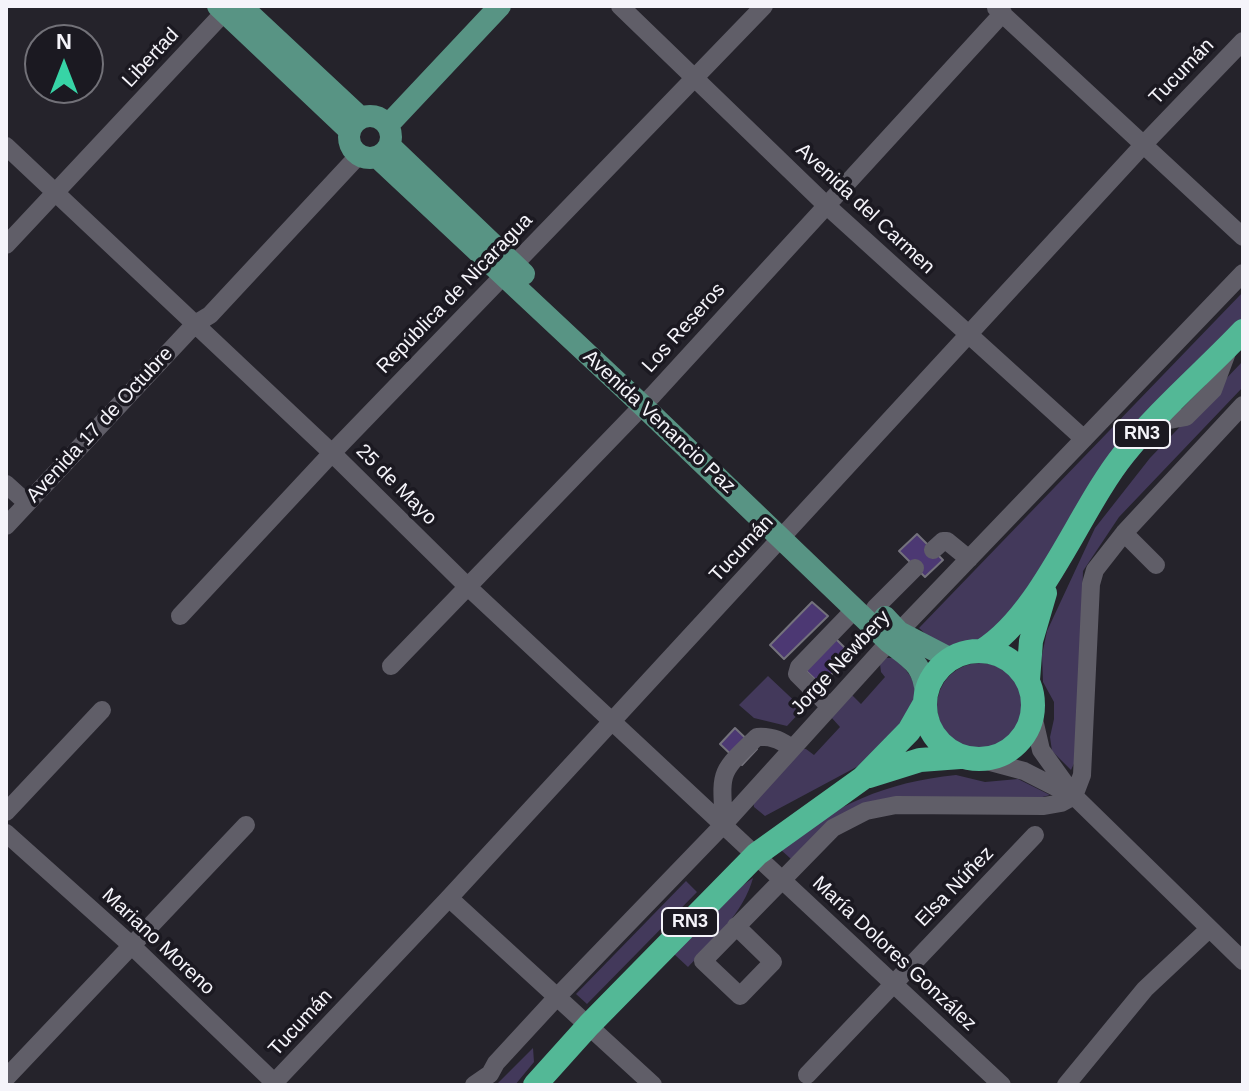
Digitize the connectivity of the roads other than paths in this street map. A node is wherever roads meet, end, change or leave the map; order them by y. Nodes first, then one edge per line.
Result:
1 (485, 6) edge
2 (500, 6) edge
3 (620, 6) edge
4 (764, 6) edge
5 (228, 8) edge
6 (999, 10) edge
7 (1243, 41) edge
8 (696, 78) junction
9 (369, 137) junction
10 (1145, 143) junction
11 (6, 146) edge
12 (55, 192) junction
13 (826, 205) junction
14 (1243, 237) edge
15 (6, 245) edge
16 (509, 270) junction
17 (1243, 273) edge
18 (195, 324) junction
19 (968, 336) junction
20 (1236, 338) edge
21 (648, 400) junction
22 (1243, 405) edge
23 (1084, 439) junction
24 (332, 453) junction
25 (6, 484) edge
26 (27, 503) junction
27 (6, 526) edge
28 (787, 533) junction
29 (1124, 533) junction
30 (933, 550) dead end
31 (1062, 554) junction
32 (969, 559) junction
33 (1156, 565) dead end
34 (915, 568) dead end
35 (468, 587) junction
36 (865, 608) junction
37 (180, 616) dead end
38 (894, 637) junction
39 (982, 651) junction
40 (951, 659) junction
41 (391, 666) dead end
42 (1028, 680) junction
43 (925, 699) junction
44 (830, 707) junction
45 (102, 710) dead end
46 (1033, 715) junction
47 (612, 722) junction
48 (792, 749) junction
49 (972, 758) junction
50 (863, 778) junction
51 (1074, 796) junction
52 (6, 812) edge
53 (724, 824) junction
54 (246, 825) dead end
55 (6, 833) edge
56 (1035, 835) dead end
57 (757, 854) junction
58 (783, 879) junction
59 (449, 898) junction
60 (736, 926) junction
61 (1209, 929) junction
62 (131, 945) junction
63 (1243, 961) edge
64 (893, 983) junction
65 (556, 998) junction
66 (589, 1025) junction
67 (807, 1075) dead end
68 (6, 1078) edge
69 (483, 1081) edge
70 (274, 1084) edge
71 (535, 1085) edge
72 (653, 1085) edge
73 (1002, 1085) edge
74 (1066, 1085) edge

1 - 9 main road, Avenida 17 de Octubre
2 - 9 main road, Avenida 17 de Octubre
3 - 8 street, Avenida del Carmen
4 - 8 street, República de Nicaragua
5 - 9 main road, Avenida Venancio Paz
5 - 12 street, Libertad
6 - 10 street
6 - 13 street, Los Reseros
7 - 10 street, Tucumán
8 - 13 street, Avenida del Carmen
8 - 16 street, República de Nicaragua
9 - 16 main road, Avenida Venancio Paz
9 - 18 street, Avenida 17 de Octubre
10 - 14 street
10 - 19 street, Tucumán
11 - 12 street, 25 de Mayo
12 - 15 street, Libertad
12 - 18 street, 25 de Mayo
13 - 19 street, Avenida del Carmen
13 - 21 street, Los Reseros
16 - 21 main road, Avenida Venancio Paz
16 - 24 street, República de Nicaragua
17 - 23 street, Jorge Newbery
18 - 24 street, 25 de Mayo
18 - 26 street, Avenida 17 de Octubre
19 - 23 street, Avenida del Carmen
19 - 28 street, Tucumán
20 - 31 highway, RN3
21 - 28 main road, Avenida Venancio Paz
21 - 35 street, Los Reseros
22 - 29 street
23 - 32 street, Jorge Newbery
24 - 35 street, 25 de Mayo
24 - 37 street, República de Nicaragua
25 - 26 street
26 - 27 street, Avenida 17 de Octubre
28 - 36 main road, Avenida Venancio Paz
28 - 47 street, Tucumán
29 - 33 street
29 - 51 street
30 - 32 street
31 - 39 highway, RN3
31 - 42 highway, RN3
32 - 38 street, Jorge Newbery
34 - 36 street
35 - 41 street, Los Reseros
35 - 47 street, 25 de Mayo
36 - 38 main road, Avenida Venancio Paz
36 - 44 street
38 - 40 main road, Avenida Venancio Paz
38 - 43 main road, Avenida Venancio Paz
38 - 44 street, Jorge Newbery
39 - 40 highway, RN3
39 - 42 highway
40 - 43 highway, RN3
42 - 46 highway, RN3
43 - 49 highway
43 - 50 highway, RN3
44 - 48 street, Jorge Newbery
45 - 52 street
46 - 49 highway, RN3
46 - 51 street
47 - 53 street, 25 de Mayo
47 - 59 street, Tucumán
48 - 53 street, Jorge Newbery
48 - 53 street
49 - 50 highway, RN3
49 - 51 street
50 - 57 highway, RN3
51 - 58 street
51 - 61 street
53 - 57 street, 25 de Mayo
53 - 65 street, Jorge Newbery
54 - 62 street
55 - 62 street, Mariano Moreno
56 - 64 street, Elsa Núñez
57 - 58 street, María Dolores González
57 - 66 highway, RN3
58 - 60 street
58 - 64 street, María Dolores González
59 - 65 street
59 - 70 street, Tucumán
60 - 60 street
61 - 63 street
61 - 74 street
62 - 68 street
62 - 70 street, Mariano Moreno
64 - 67 street, Elsa Núñez
64 - 73 street, María Dolores González
65 - 66 street
65 - 69 street, Jorge Newbery
66 - 71 highway, RN3
66 - 72 street

